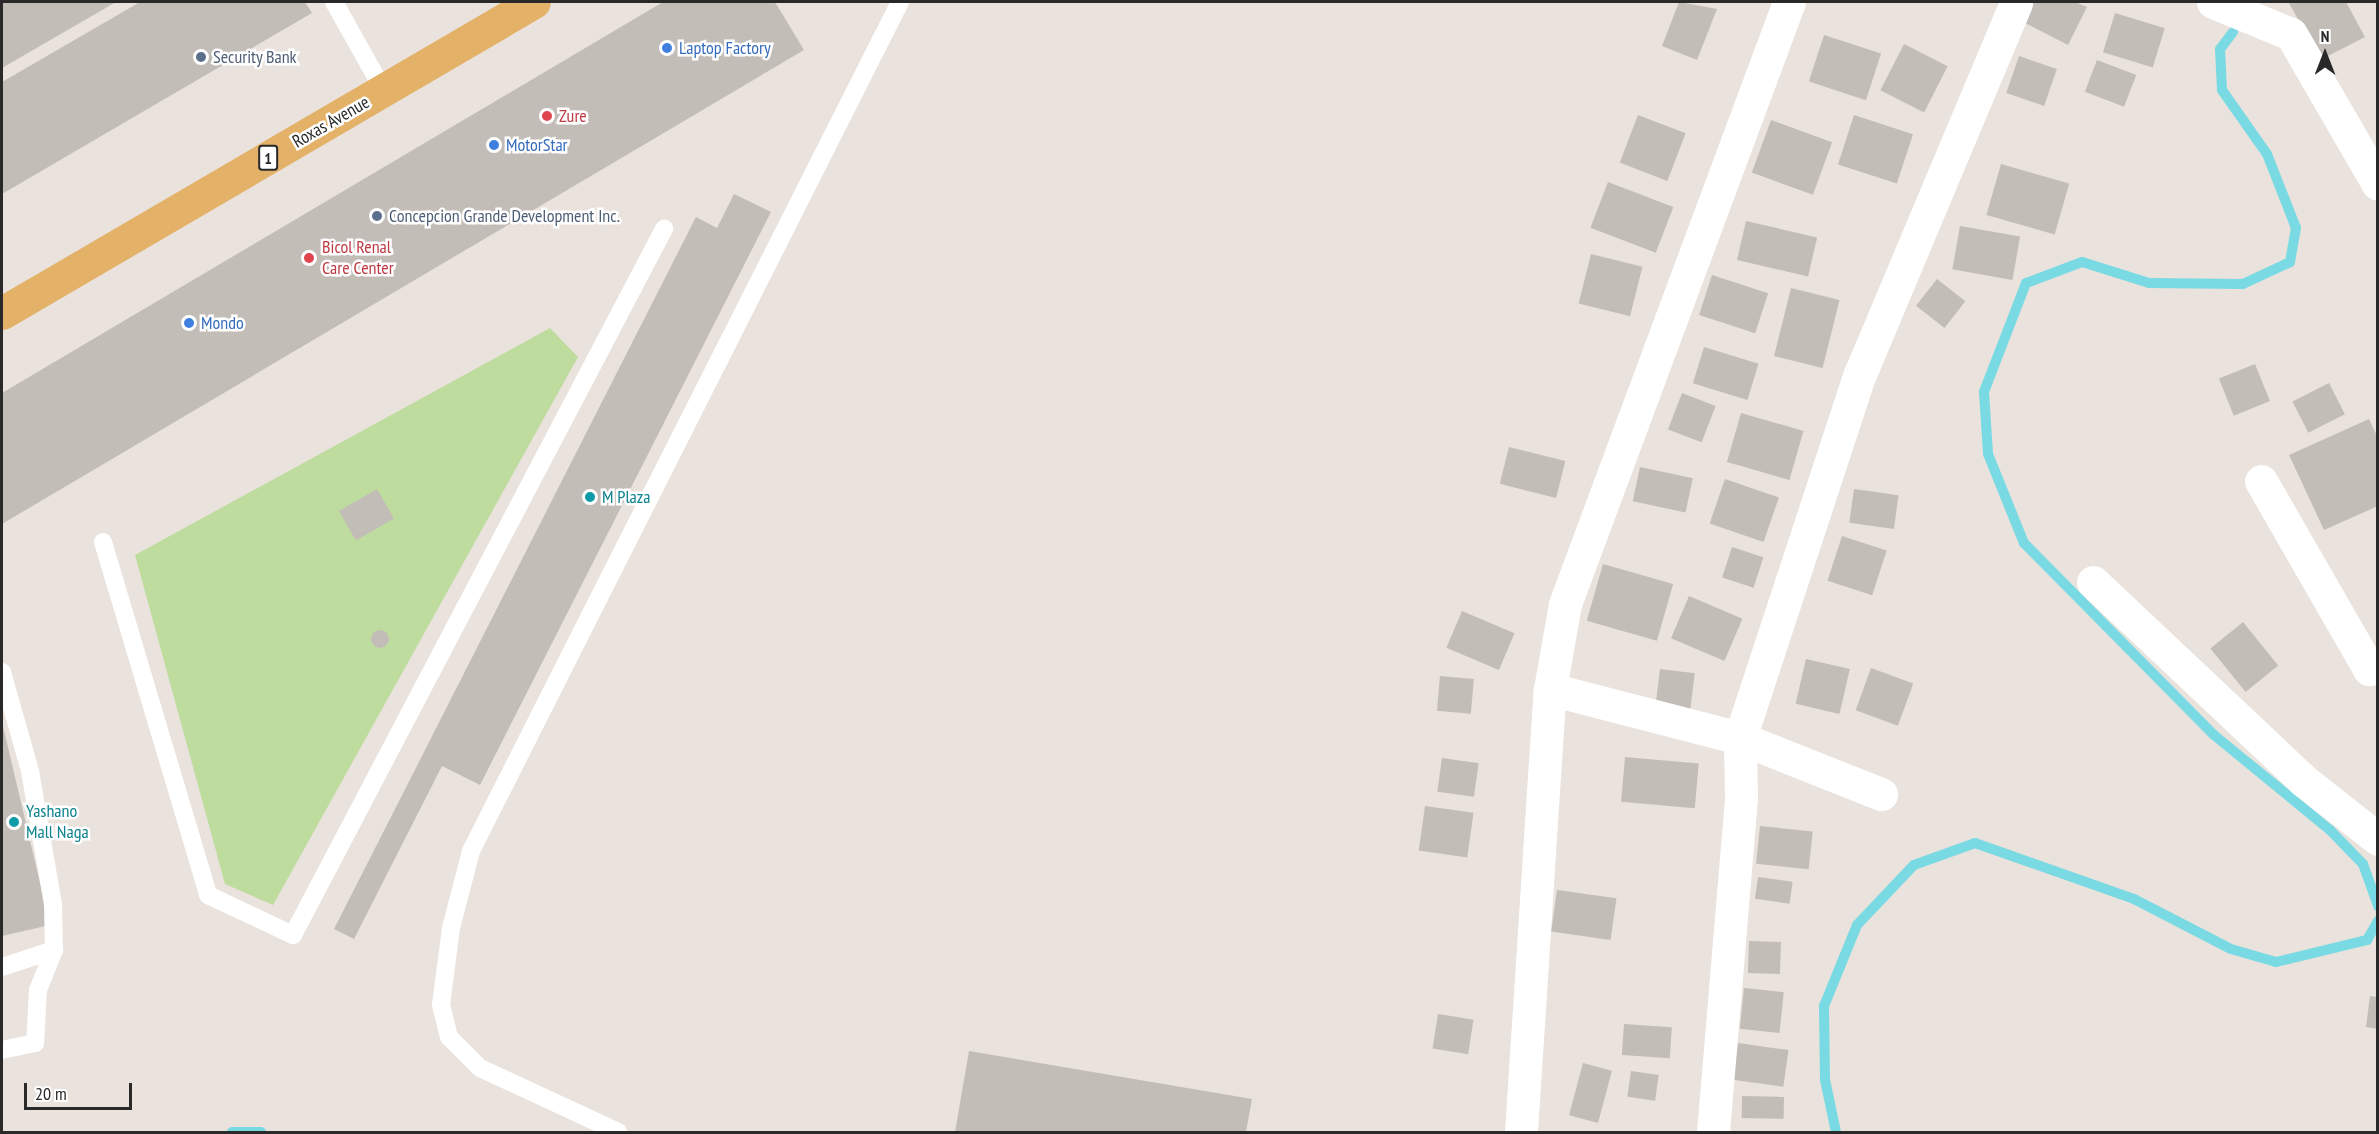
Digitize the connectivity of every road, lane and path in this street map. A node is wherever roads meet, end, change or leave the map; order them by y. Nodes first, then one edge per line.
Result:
1 (334, 2) edge
2 (534, 2) edge
3 (900, 2) edge
4 (1789, 2) edge
5 (2016, 2) edge
6 (2213, 2) edge
7 (384, 91) junction
8 (2377, 180) edge
9 (664, 229) dead end
10 (2, 312) edge
11 (2261, 480) dead end
12 (103, 542) dead end
13 (2092, 582) dead end
14 (2378, 663) edge
15 (2, 672) edge
16 (1550, 689) junction
17 (1740, 738) junction
18 (1881, 794) dead end
19 (2378, 839) edge
20 (54, 950) junction
21 (2, 967) edge
22 (2, 1050) edge
23 (618, 1132) edge
24 (1521, 1132) edge
25 (1713, 1132) edge

1 - 7 lane
2 - 7 main road, Roxas Avenue / 1
3 - 23 lane
4 - 16 street
5 - 17 street
6 - 8 street
7 - 10 main road, Roxas Avenue / 1
9 - 12 lane
11 - 14 street
13 - 19 street
15 - 20 lane
16 - 17 street
16 - 24 street
17 - 18 street
17 - 25 street
20 - 21 lane
20 - 22 lane

